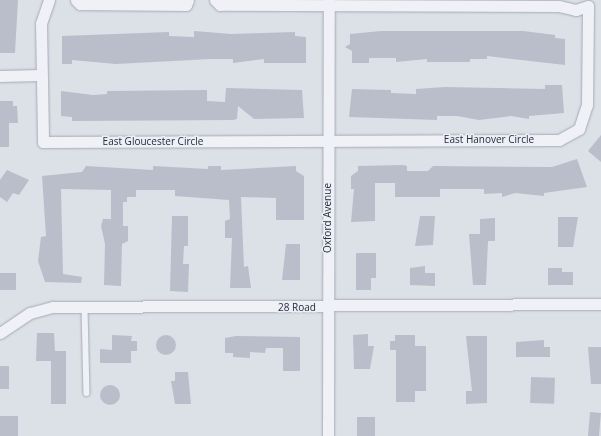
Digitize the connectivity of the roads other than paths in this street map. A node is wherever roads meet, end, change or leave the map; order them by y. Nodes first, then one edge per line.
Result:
1 (49, 0) edge
2 (76, 0) edge
3 (188, 0) edge
4 (215, 0) edge
5 (329, 3) edge
6 (468, 4) edge
7 (0, 76) edge
8 (41, 76) junction
9 (329, 141) junction
10 (601, 304) edge
11 (85, 308) junction
12 (328, 308) junction
13 (0, 333) edge
14 (87, 393) dead end
15 (328, 436) edge

1 - 8 street
2 - 3 street
4 - 5 street
5 - 6 street
5 - 9 street, Oxford Avenue
6 - 9 street, East Hanover Circle
7 - 8 street
8 - 9 street, East Gloucester Circle
9 - 12 street, Oxford Avenue
10 - 12 street, 28 Road
11 - 12 street, 28 Road
11 - 13 street, 28 Road
11 - 14 lane
12 - 15 street, Oxford Avenue

